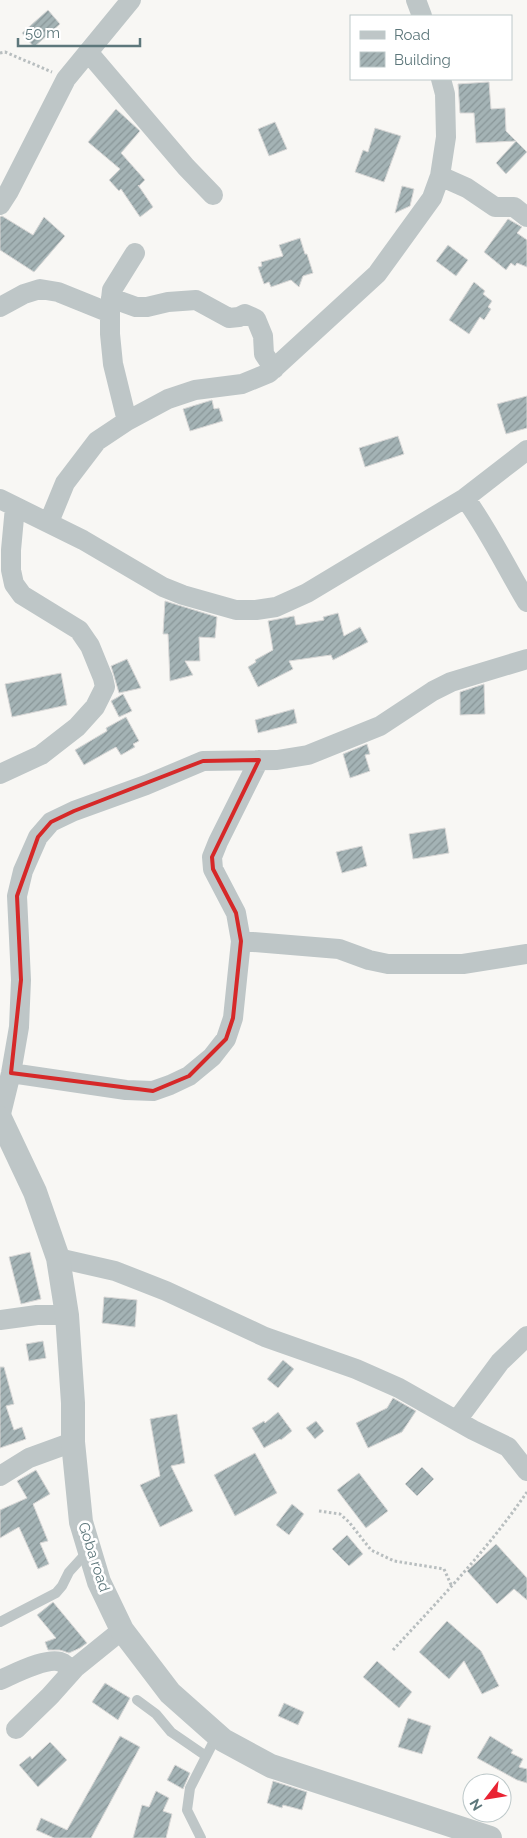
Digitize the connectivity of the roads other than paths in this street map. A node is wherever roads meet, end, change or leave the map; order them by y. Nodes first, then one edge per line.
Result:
1 (131, 0) edge
2 (416, 0) edge
3 (422, 15) edge
4 (88, 52) junction
5 (441, 80) edge
6 (440, 176) junction
7 (212, 195) dead end
8 (0, 205) edge
9 (527, 217) edge
10 (135, 253) dead end
11 (0, 306) edge
12 (111, 306) junction
13 (274, 369) junction
14 (126, 421) junction
15 (527, 450) edge
16 (466, 498) junction
17 (8, 503) edge
18 (49, 522) junction
19 (527, 602) edge
20 (527, 659) edge
21 (259, 760) junction
22 (0, 774) edge
23 (241, 941) junction
24 (527, 954) edge
25 (11, 1073) junction
26 (0, 1118) edge
27 (58, 1258) junction
28 (67, 1315) junction
29 (0, 1320) edge
30 (527, 1336) edge
31 (457, 1420) junction
32 (73, 1442) junction
33 (527, 1471) edge
34 (0, 1476) edge
35 (90, 1550) junction
36 (0, 1622) edge
37 (122, 1630) junction
38 (72, 1671) junction
39 (0, 1680) edge
40 (137, 1700) dead end
41 (16, 1729) dead end
42 (217, 1734) junction
43 (206, 1756) junction
44 (201, 1838) edge
45 (490, 1838) edge

1 - 4 street
2 - 3 street
4 - 7 street
4 - 8 street
5 - 6 street
6 - 9 street
6 - 13 street
10 - 12 street
11 - 12 street
12 - 13 street
12 - 14 street
13 - 14 street
14 - 18 street
15 - 16 street
16 - 18 street
16 - 19 street
17 - 18 street
17 - 22 street
20 - 21 street
21 - 23 street
21 - 25 street
23 - 24 street
23 - 25 street
25 - 26 street
26 - 27 street, Goba road
27 - 28 street, Goba road
27 - 31 street
28 - 29 street
28 - 32 street, Goba road
30 - 31 street
31 - 33 street
32 - 34 street
32 - 35 street, Goba road
35 - 36 lane
35 - 37 street, Goba road
37 - 38 street
37 - 42 street, Goba road
38 - 39 street
38 - 41 street
40 - 43 lane
42 - 43 lane
42 - 45 street, Goba road
43 - 44 lane

